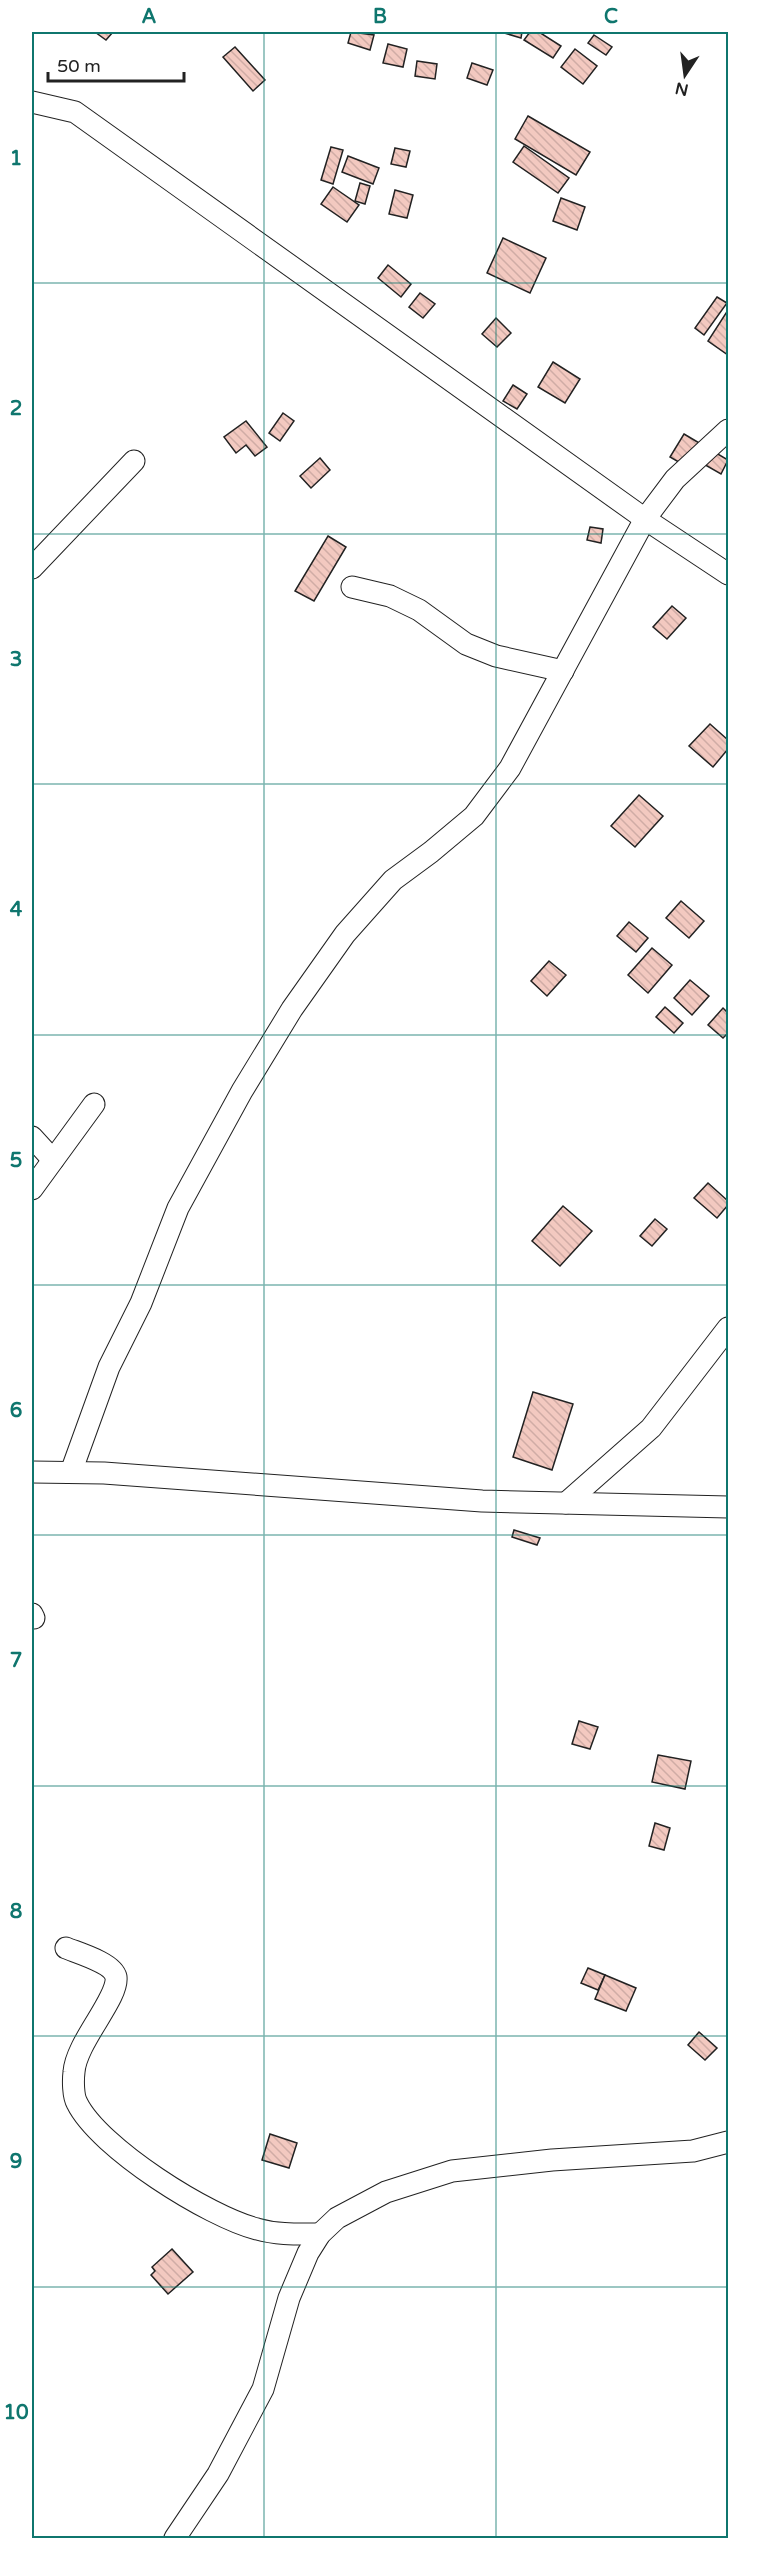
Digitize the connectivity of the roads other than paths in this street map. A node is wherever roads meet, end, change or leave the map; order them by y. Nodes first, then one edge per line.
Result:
1 (32, 102) edge
2 (729, 430) edge
3 (134, 461) dead end
4 (645, 519) junction
5 (32, 568) edge
6 (729, 574) edge
7 (352, 587) dead end
8 (563, 671) junction
9 (94, 1104) dead end
10 (32, 1137) edge
11 (53, 1160) junction
12 (32, 1190) edge
13 (729, 1328) edge
14 (32, 1472) edge
15 (71, 1473) junction
16 (566, 1503) junction
17 (729, 1507) edge
18 (66, 1948) dead end
19 (729, 2142) edge
20 (320, 2234) junction
21 (175, 2538) edge

1 - 4 street
2 - 4 street
3 - 5 street
4 - 6 street
4 - 8 street
7 - 8 street
8 - 15 street
9 - 11 street
10 - 11 street
11 - 12 street
13 - 16 street
14 - 15 street
15 - 16 street
16 - 17 street
18 - 20 street
19 - 20 street
20 - 21 street

